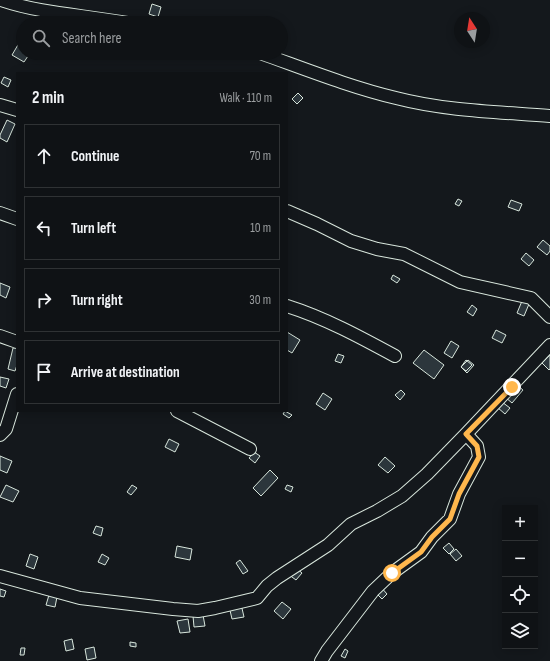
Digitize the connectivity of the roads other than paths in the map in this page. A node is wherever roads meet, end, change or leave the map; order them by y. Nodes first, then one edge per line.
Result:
1 (1, 0) edge
2 (78, 16) edge
3 (280, 60) edge
4 (0, 105) edge
5 (16, 110) edge
6 (550, 116) edge
7 (288, 211) edge
8 (0, 213) edge
9 (16, 219) edge
10 (288, 306) edge
11 (550, 317) edge
12 (0, 336) edge
13 (16, 342) edge
14 (550, 345) edge
15 (395, 356) dead end
16 (16, 397) edge
17 (179, 412) edge
18 (466, 434) junction
19 (0, 436) edge
20 (250, 449) dead end
21 (0, 576) edge
22 (321, 661) edge

1 - 2 street
3 - 6 street
4 - 5 street
7 - 11 street
8 - 9 street
10 - 15 street
12 - 13 street
14 - 18 street
16 - 19 street
17 - 20 street
18 - 21 street
18 - 22 street

